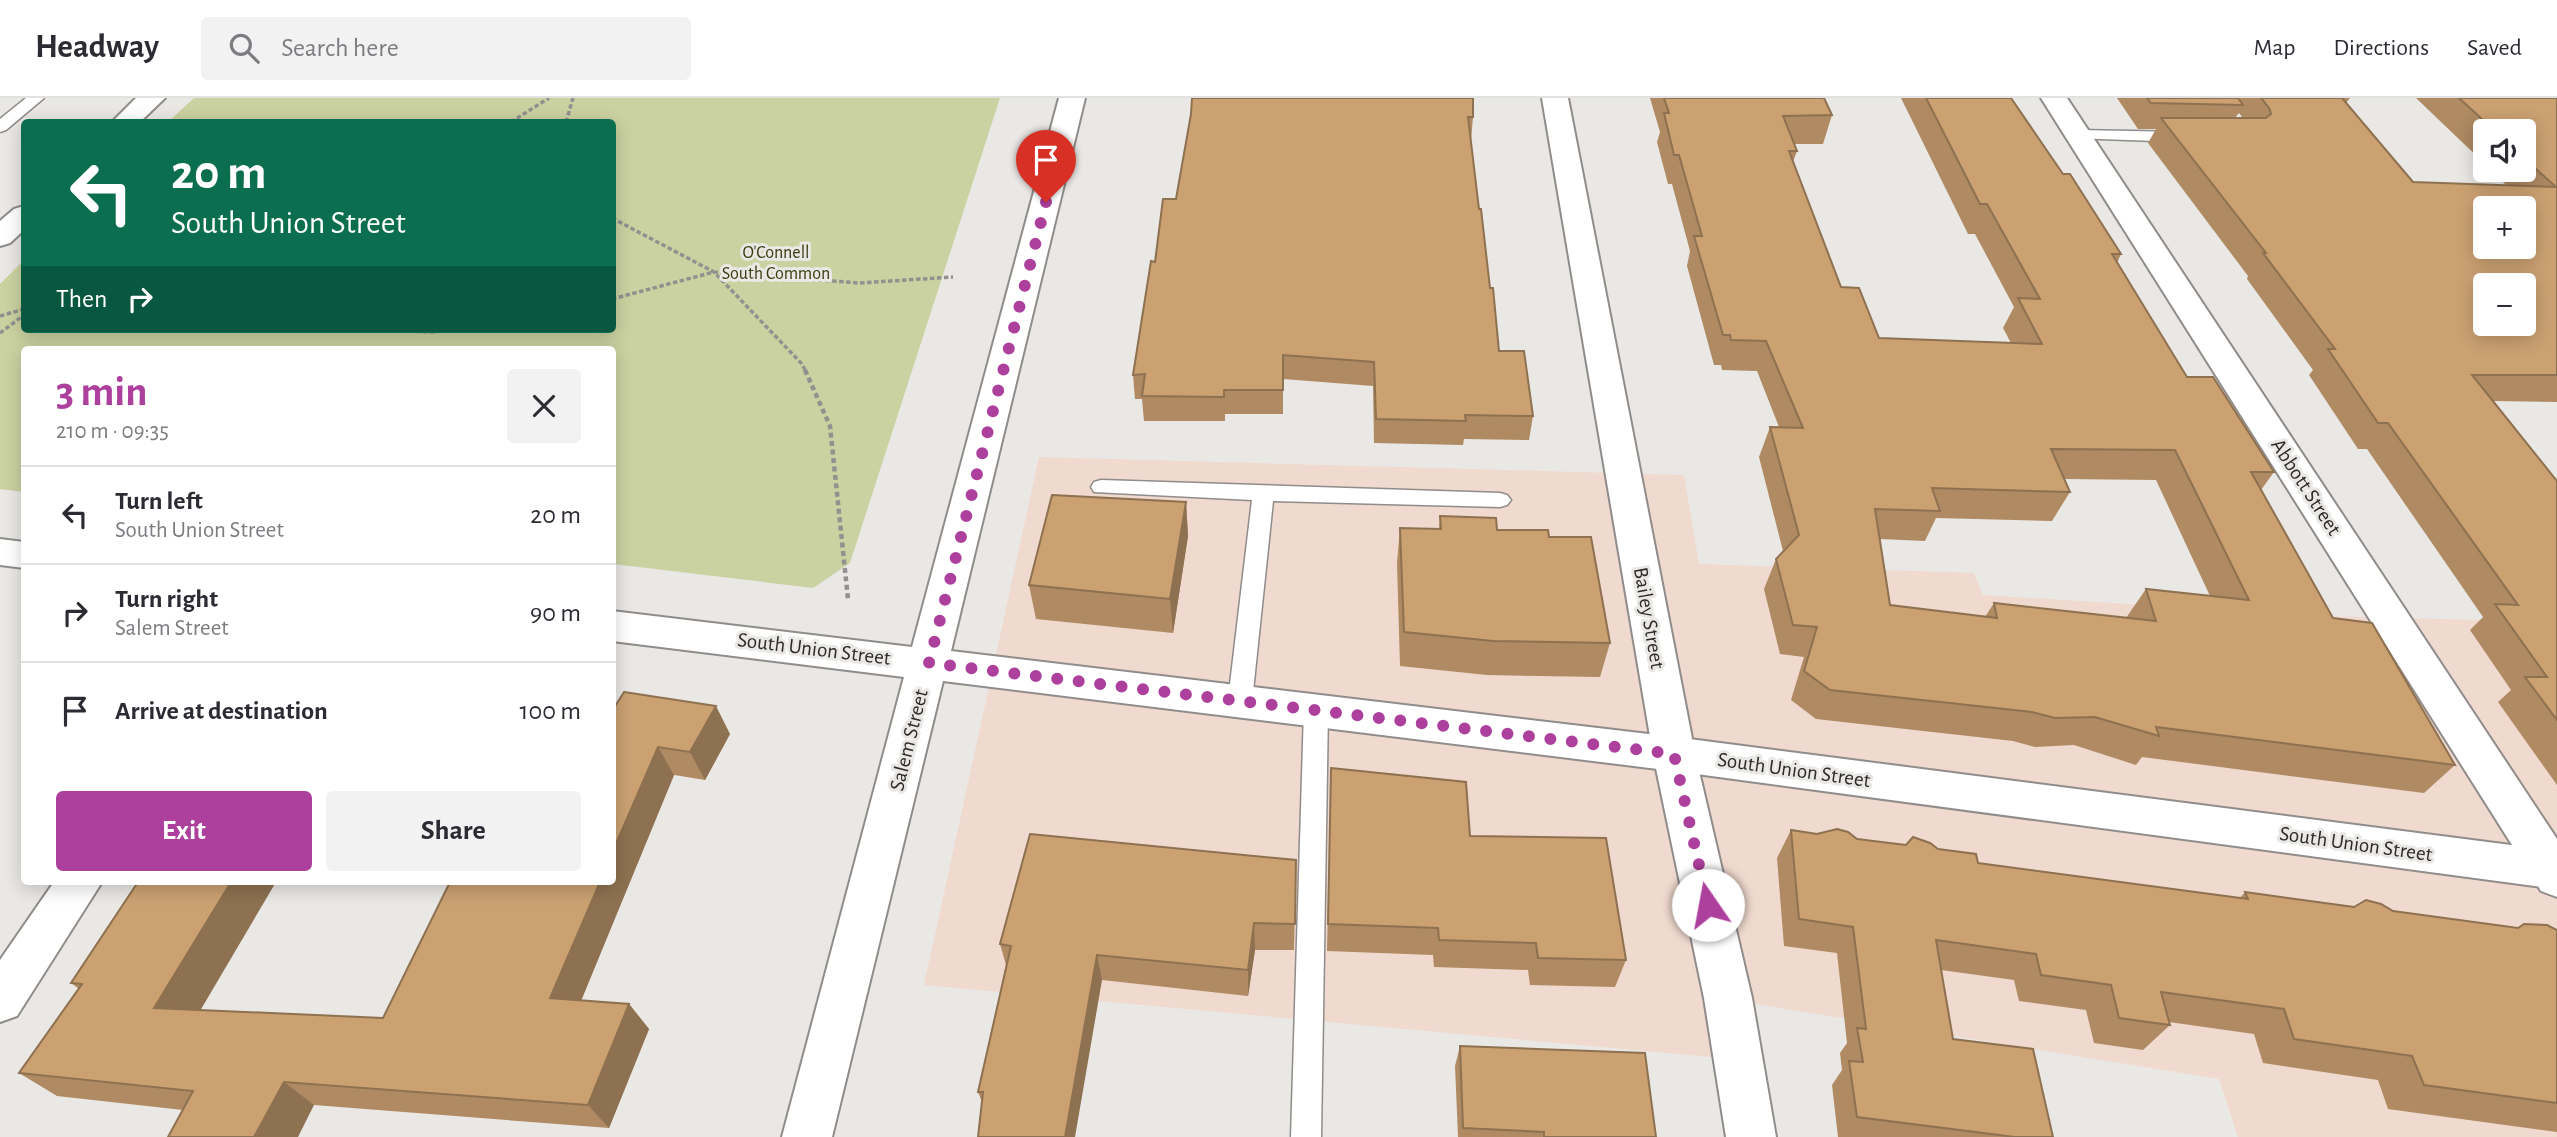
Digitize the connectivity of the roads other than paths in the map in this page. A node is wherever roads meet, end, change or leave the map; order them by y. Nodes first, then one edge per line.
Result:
1 (36, 98) edge
2 (152, 98) edge
3 (1072, 98) edge
4 (1555, 98) edge
5 (2054, 98) edge
6 (128, 119) edge
7 (0, 127) edge
8 (2078, 135) junction
9 (2204, 137) edge
10 (21, 218) edge
11 (0, 237) edge
12 (1101, 487) dead end
13 (1263, 493) junction
14 (1500, 500) dead end
15 (0, 552) edge
16 (21, 555) edge
17 (616, 625) edge
18 (929, 663) junction
19 (1240, 701) junction
20 (1316, 710) junction
21 (1674, 754) junction
22 (2555, 872) edge
23 (78, 885) edge
24 (0, 1000) edge
25 (807, 1137) edge
26 (1306, 1137) edge
27 (1751, 1137) edge

1 - 7 lane
2 - 6 main road
3 - 18 main road, Salem Street
4 - 21 main road, Bailey Street
5 - 8 main road, Abbott Street
8 - 9 lane
8 - 22 main road, Abbott Street
10 - 11 main road
12 - 13 lane
13 - 14 lane
13 - 19 lane
15 - 16 main road
17 - 18 main road, South Union Street
18 - 19 main road, South Union Street
18 - 25 main road, Salem Street
19 - 20 main road, South Union Street
20 - 21 main road, South Union Street
20 - 26 lane
21 - 22 main road, South Union Street
21 - 27 main road, Bailey Street
23 - 24 main road

